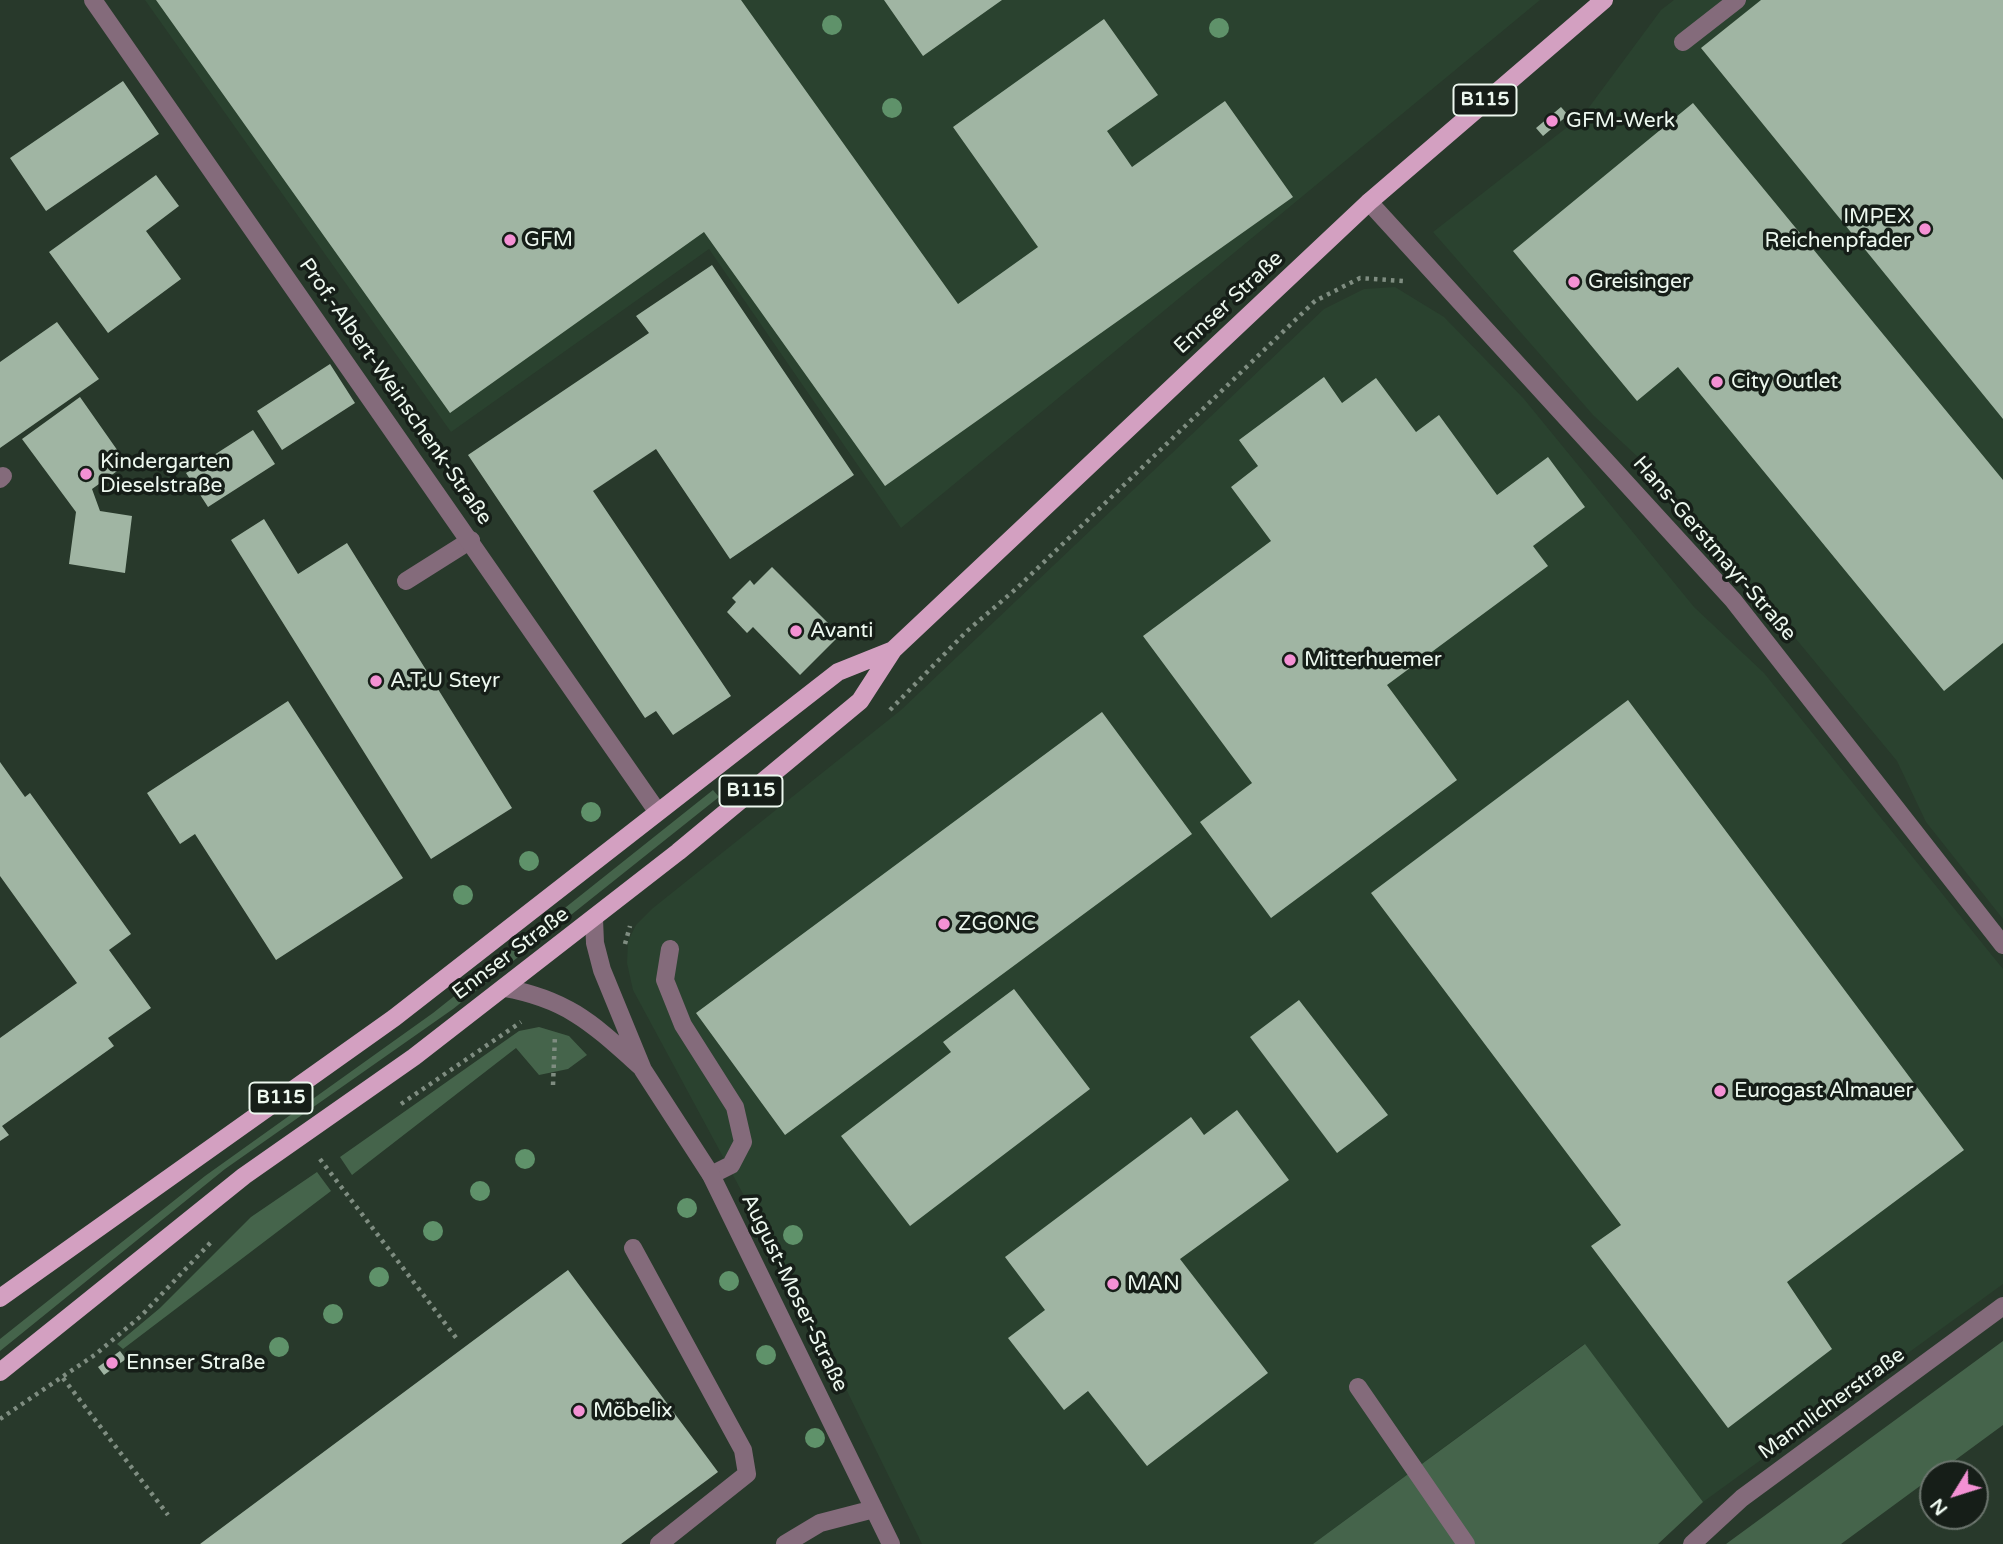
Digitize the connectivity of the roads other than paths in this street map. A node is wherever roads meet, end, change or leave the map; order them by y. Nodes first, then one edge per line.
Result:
1 (93, 0) edge
2 (1604, 0) edge
3 (1737, 0) edge
4 (1683, 42) dead end
5 (1369, 202) junction
6 (471, 540) junction
7 (406, 581) dead end
8 (893, 650) junction
9 (657, 811) junction
10 (594, 919) junction
11 (2003, 945) edge
12 (670, 949) dead end
13 (504, 988) junction
14 (643, 1070) junction
15 (710, 1175) junction
16 (633, 1248) dead end
17 (0, 1298) edge
18 (2003, 1307) edge
19 (0, 1372) edge
20 (1358, 1387) dead end
21 (874, 1509) junction
22 (659, 1544) edge
23 (785, 1544) edge
24 (891, 1544) edge
25 (1466, 1544) edge
26 (1692, 1544) edge

1 - 6 street, Prof.-Albert-Weinschenk-Straße
2 - 5 main road, Ennser Straße / B115
3 - 4 street
5 - 8 main road, Ennser Straße / B115
5 - 11 street, Hans-Gerstmayr-Straße
6 - 7 street
6 - 9 street, Prof.-Albert-Weinschenk-Straße
8 - 9 main road, Ennser Straße / B115
8 - 10 main road, Ennser Straße / B115
9 - 17 main road, Ennser Straße / B115
10 - 13 main road, Ennser Straße / B115
10 - 14 street, August-Moser-Straße
12 - 15 street
13 - 14 street, August-Moser-Straße
13 - 19 main road, Ennser Straße / B115
14 - 15 street, August-Moser-Straße
15 - 21 street, August-Moser-Straße
16 - 22 street
18 - 26 street, Mannlicherstraße
20 - 25 street
21 - 23 street
21 - 24 street, August-Moser-Straße

